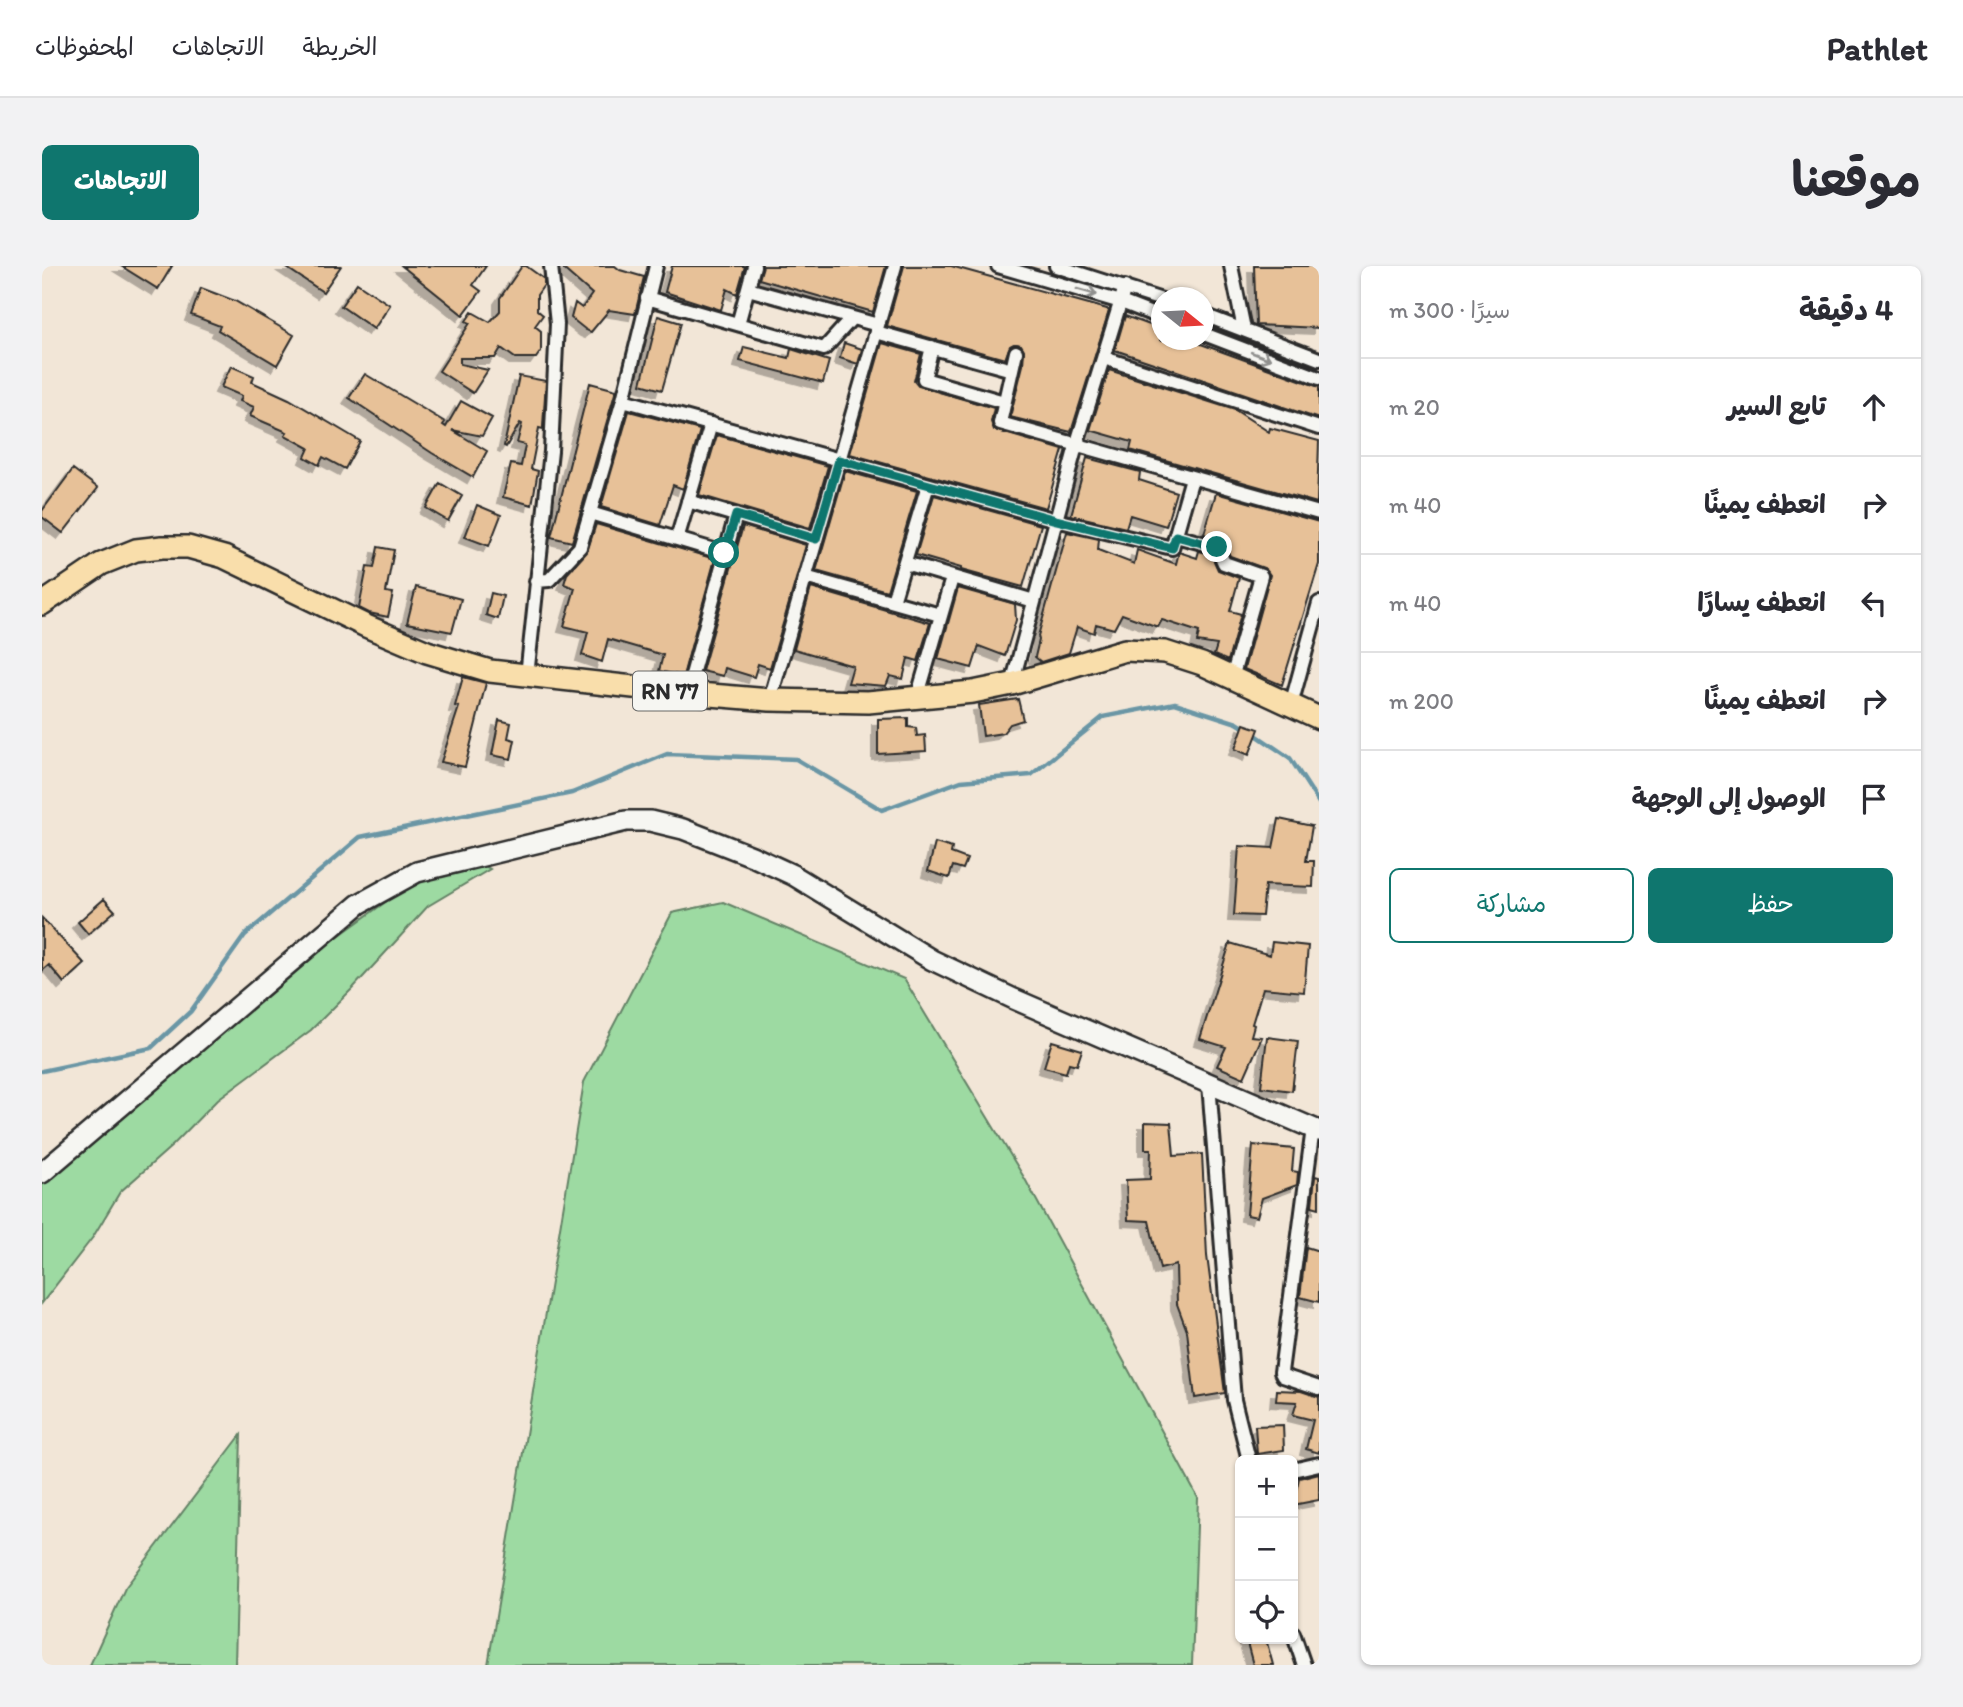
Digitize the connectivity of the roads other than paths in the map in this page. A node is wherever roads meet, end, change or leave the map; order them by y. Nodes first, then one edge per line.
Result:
1 (551, 266) edge
2 (656, 266) edge
3 (754, 266) edge
4 (895, 266) edge
5 (1056, 266) edge
6 (1231, 266) edge
7 (998, 267) edge
8 (1125, 287) junction
9 (748, 289) junction
10 (1151, 296) edge
11 (647, 298) junction
12 (1121, 302) junction
13 (1151, 314) edge
14 (852, 318) junction
15 (1214, 319) edge
16 (738, 324) junction
17 (877, 328) junction
18 (1244, 329) junction
19 (1214, 338) edge
20 (932, 348) junction
21 (1016, 352) dead end
22 (1104, 358) junction
23 (1319, 359) edge
24 (1012, 369) junction
25 (1319, 378) edge
26 (623, 400) junction
27 (1004, 402) junction
28 (711, 424) junction
29 (1319, 428) edge
30 (1076, 446) junction
31 (839, 460) junction
32 (1192, 478) junction
33 (929, 485) junction
34 (688, 501) junction
35 (590, 513) junction
36 (1319, 513) edge
37 (736, 515) junction
38 (1056, 520) junction
39 (1176, 536) junction
40 (677, 538) junction
41 (816, 539) junction
42 (724, 553) junction
43 (905, 563) junction
44 (805, 577) junction
45 (952, 578) junction
46 (536, 581) junction
47 (893, 601) junction
48 (1034, 601) junction
49 (1319, 603) edge
50 (42, 604) edge
51 (940, 615) junction
52 (527, 676) junction
53 (1232, 678) junction
54 (1012, 684) junction
55 (687, 693) junction
56 (918, 698) junction
57 (770, 700) junction
58 (1292, 705) junction
59 (1319, 718) edge
60 (1209, 1084) junction
61 (1316, 1130) edge
62 (42, 1173) edge
63 (1319, 1388) edge
64 (1248, 1455) edge
65 (1319, 1464) edge
66 (1298, 1470) edge
67 (1297, 1644) edge
68 (1304, 1665) edge

1 - 46 street
2 - 11 street
3 - 9 street
4 - 17 street
5 - 8 street
6 - 18 street
7 -> 12 street
8 - 10 street
8 - 12 street
9 - 14 street
9 - 16 street
11 - 16 street
11 - 26 street
12 - 13 street
12 - 22 street
14 - 16 street
14 - 17 street
15 - 18 street
17 - 20 street
17 - 31 street
18 - 23 street
19 -> 25 street
20 - 24 street
20 - 27 street
21 - 24 street
22 - 29 street
22 - 30 street
24 - 27 street
26 - 28 street
26 - 35 street
27 - 30 street
28 - 31 street
28 - 34 street
30 - 32 street
30 - 38 street
31 - 33 street
31 - 41 street
32 - 36 street
32 - 39 street
33 - 38 street
33 - 43 street
34 - 37 street
34 - 40 street
35 - 40 street
35 - 46 street
37 - 41 street
37 - 42 street
38 - 39 street
38 - 48 street
39 - 53 street
40 - 42 street
41 - 44 street
42 - 55 street
43 - 45 street
43 - 47 street
44 - 47 street
44 - 57 street
45 - 48 street
45 - 51 street
46 - 52 street
47 - 51 street
48 - 54 street
49 - 58 street
50 - 52 main road, RN 77
51 - 56 street
52 - 55 main road, RN 77
53 - 54 main road, RN 77
53 - 58 main road, RN 77
54 - 56 main road, RN 77
55 - 57 main road, RN 77
56 - 57 main road, RN 77
58 - 59 main road, RN 77
60 - 61 main road
60 - 62 main road
60 - 64 street
61 - 63 street
65 - 66 street
67 - 68 street

